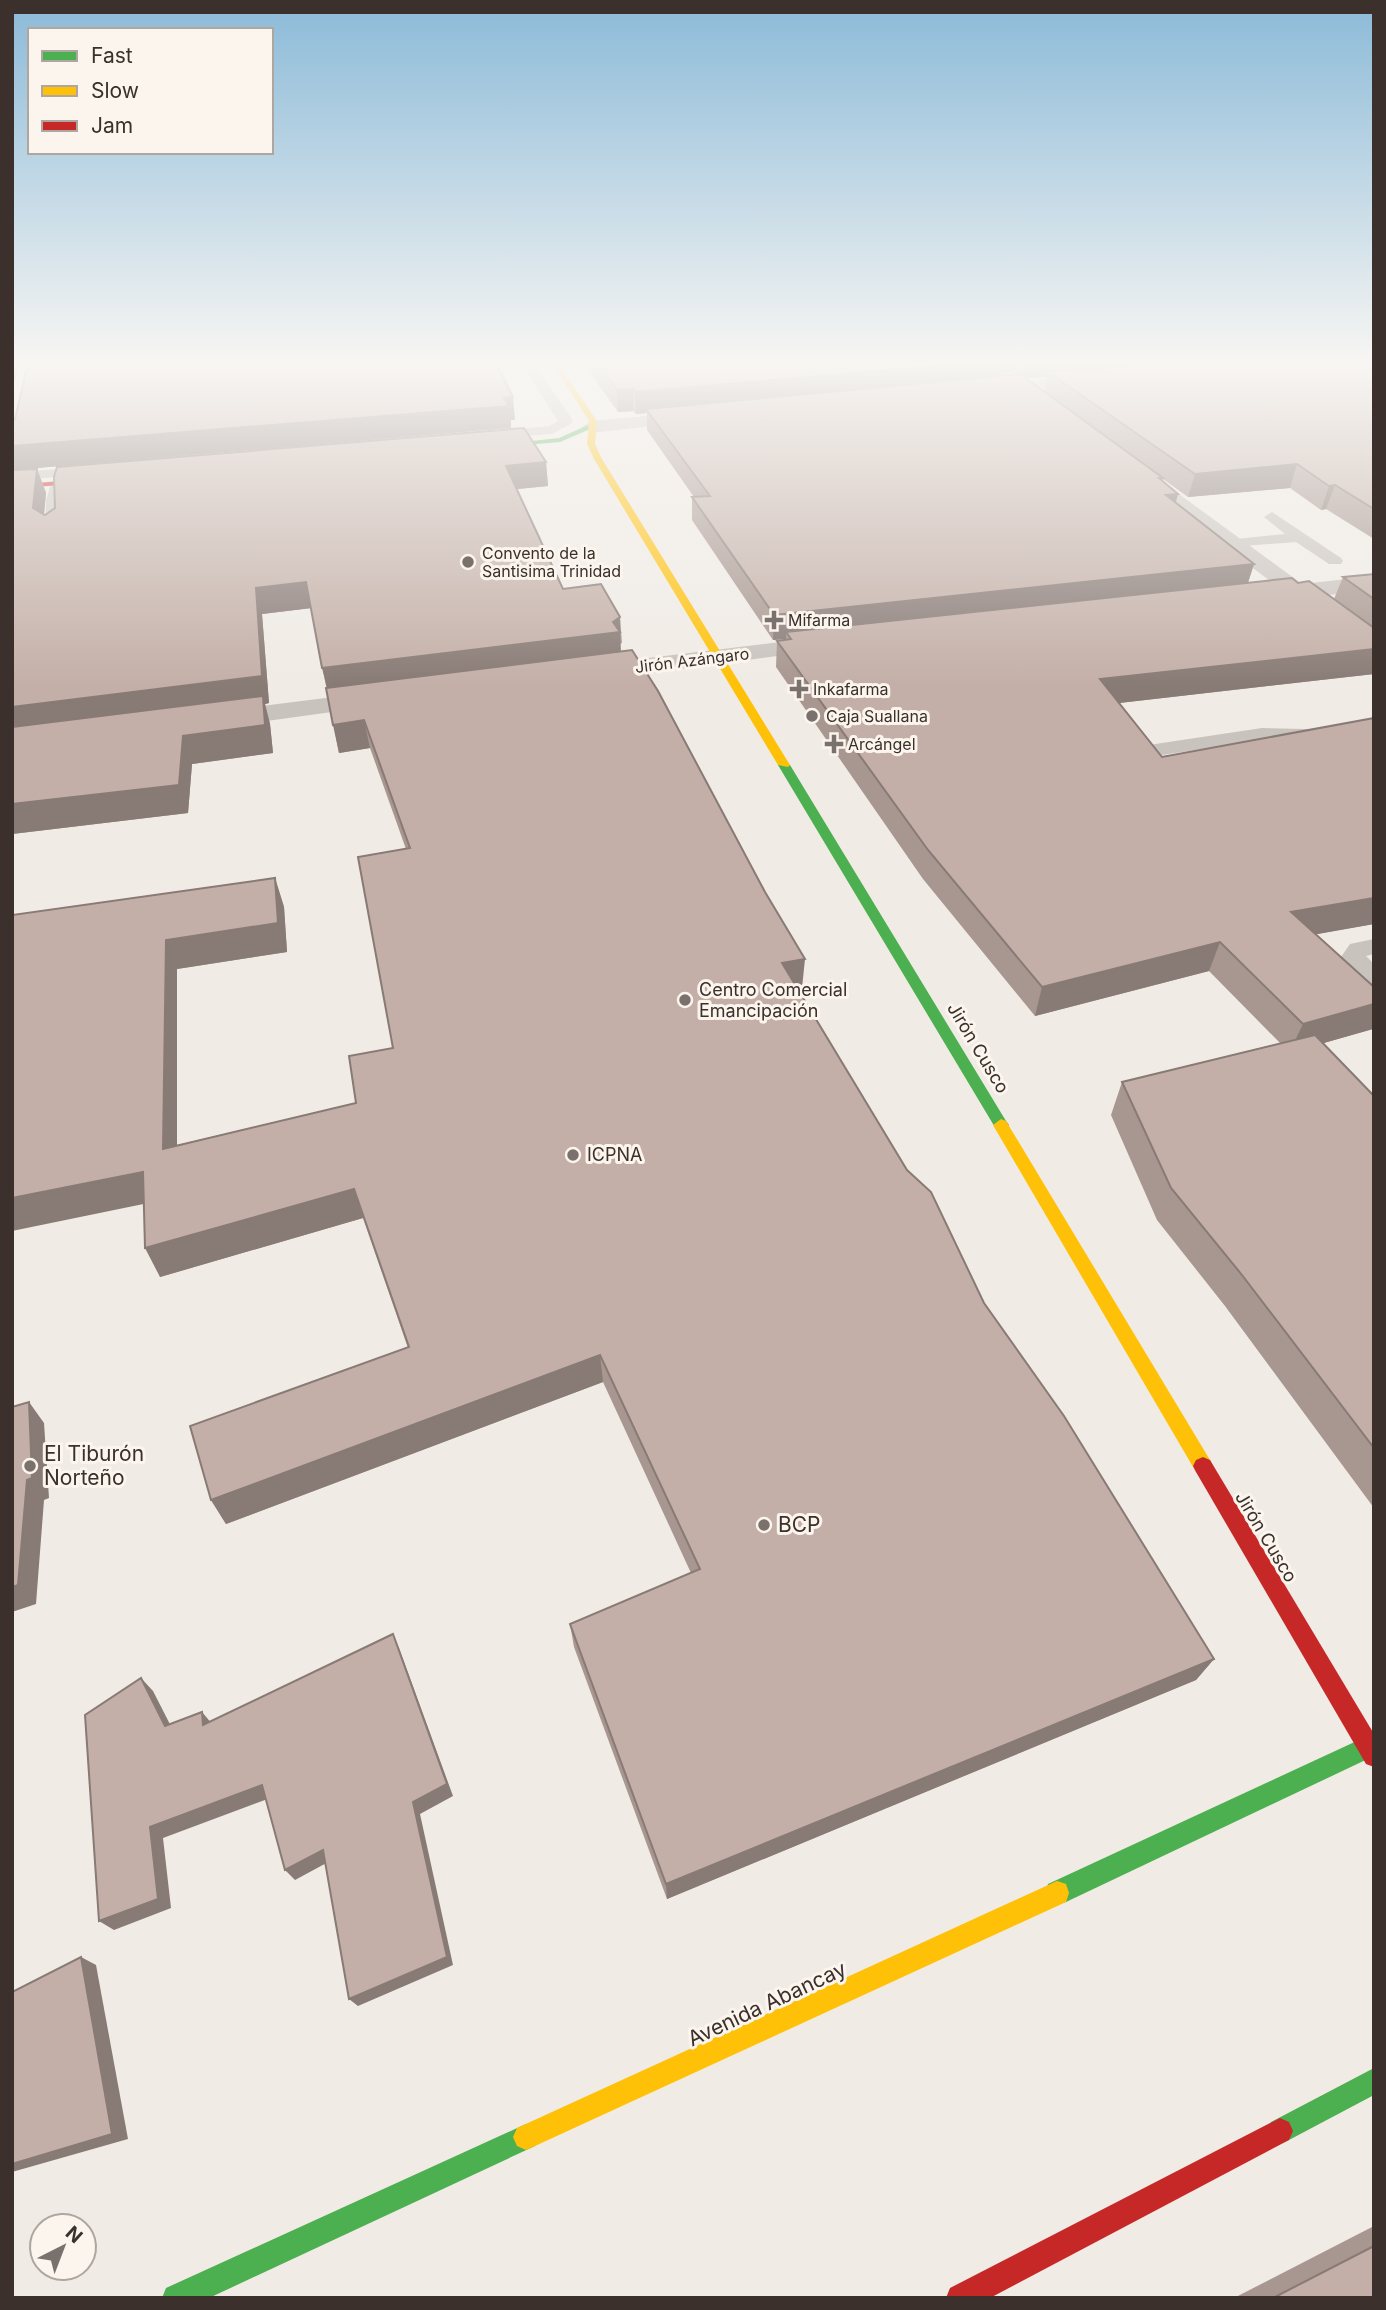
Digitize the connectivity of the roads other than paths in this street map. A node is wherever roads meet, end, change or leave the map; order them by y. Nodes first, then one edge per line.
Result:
1 (606, 471) edge
2 (1136, 471) edge
3 (124, 472) joint
4 (12, 477) edge
5 (58, 483) junction
6 (12, 487) edge
7 (1272, 517) dead end
8 (53, 533) edge
9 (1299, 537) junction
10 (1236, 544) junction
11 (1335, 561) dead end
12 (1374, 583) edge
13 (1300, 590) junction
14 (1243, 597) edge
15 (854, 640) edge
16 (1374, 647) edge
17 (716, 657) junction
18 (565, 676) edge
19 (399, 697) edge
20 (192, 723) edge
21 (1374, 732) edge
22 (1142, 752) edge
23 (1374, 946) edge
24 (1374, 978) edge
25 (1372, 1749) edge
26 (1374, 2081) edge
27 (176, 2298) edge
28 (960, 2298) edge

1 - 17 street, Jirón Cusco
2 - 10 street
3 - 4 lane
3 - 5 street
5 - 6 street
5 - 8 lane
7 - 9 lane
9 - 10 lane
9 - 11 lane
10 - 13 street
12 - 13 street
13 - 14 street
13 - 16 street
15 - 17 street, Jirón Azángaro
17 - 18 street, Jirón Azángaro
17 - 25 street, Jirón Cusco
19 - 20 street
21 - 22 lane
23 - 24 lane
25 - 27 street, Avenida Abancay
26 - 28 street

